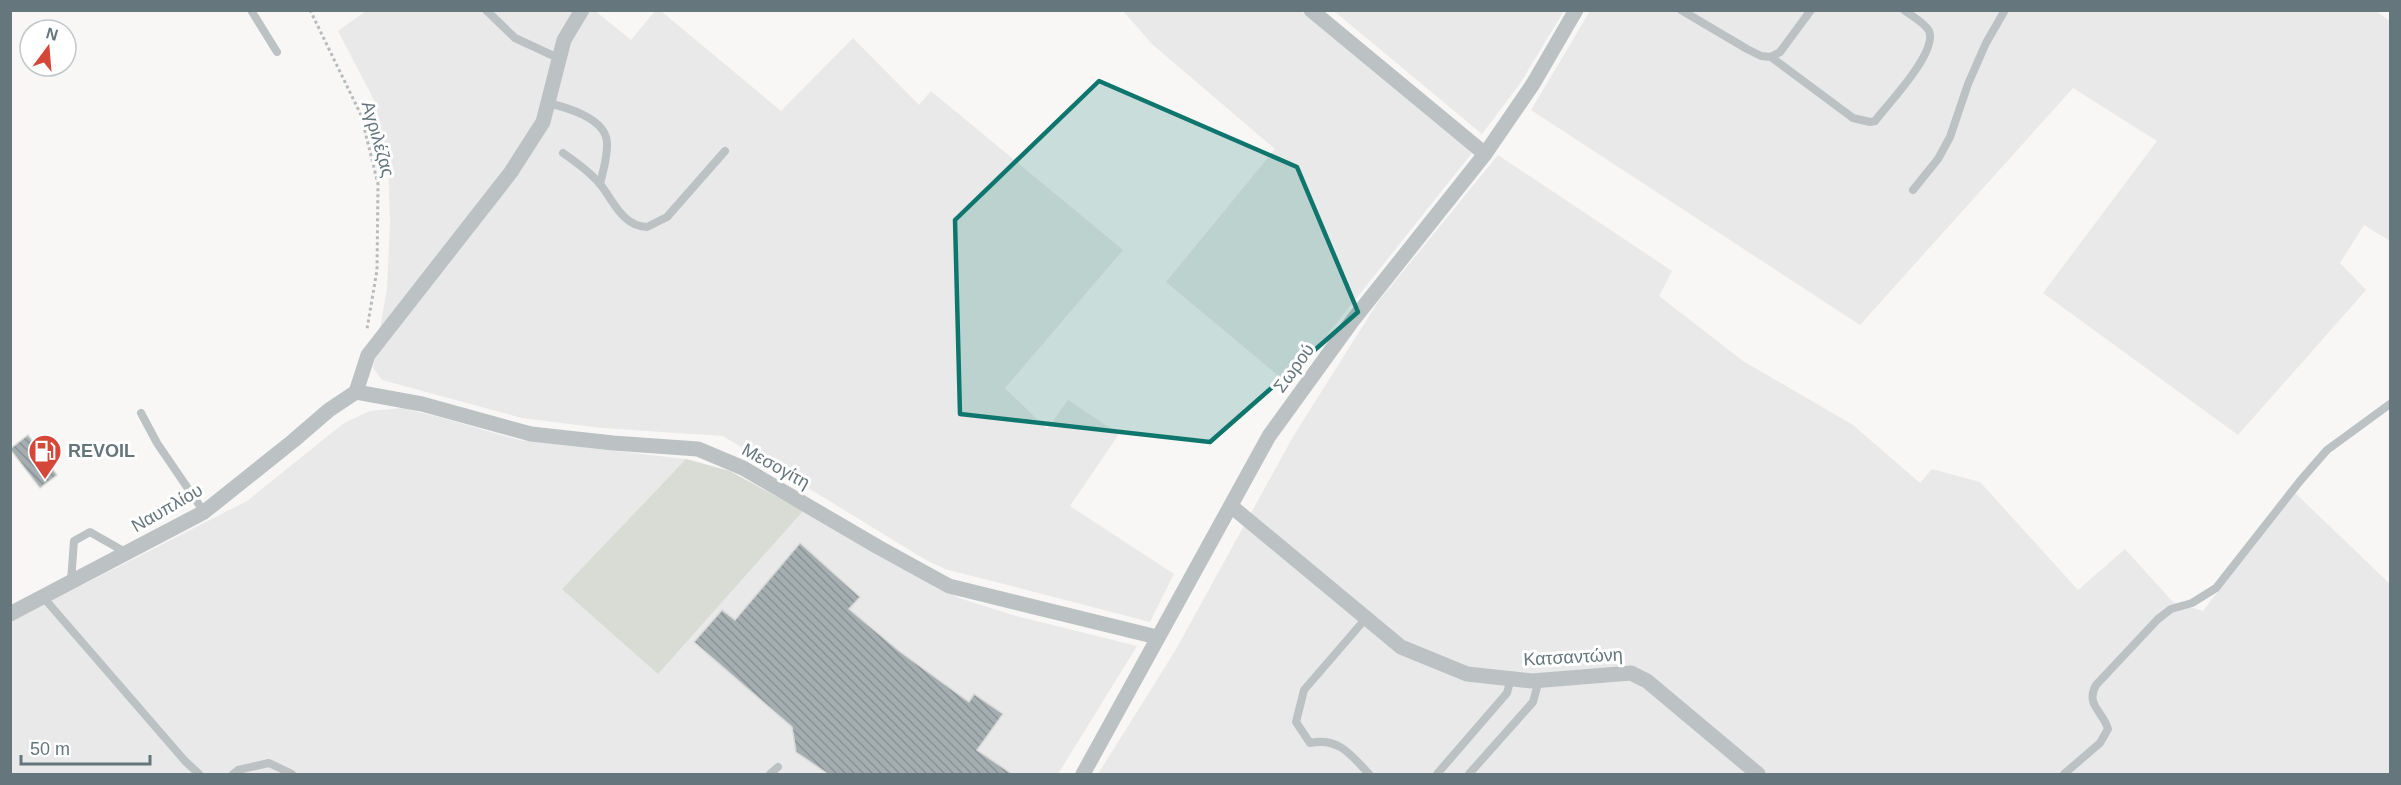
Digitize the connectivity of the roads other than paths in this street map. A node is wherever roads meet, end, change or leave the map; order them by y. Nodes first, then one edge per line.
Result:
1 (251, 10) edge
2 (486, 10) edge
3 (582, 10) edge
4 (1311, 10) edge
5 (1576, 10) edge
6 (1681, 10) edge
7 (1811, 10) edge
8 (1904, 10) edge
9 (2005, 10) edge
10 (277, 52) dead end
11 (1771, 57) junction
12 (558, 58) junction
13 (547, 103) junction
14 (725, 151) dead end
15 (563, 153) dead end
16 (1485, 154) junction
17 (600, 184) junction
18 (1913, 190) dead end
19 (356, 392) junction
20 (2391, 404) edge
21 (141, 413) dead end
22 (1231, 506) junction
23 (204, 512) junction
24 (127, 553) junction
25 (71, 582) junction
26 (43, 597) junction
27 (10, 614) edge
28 (1367, 617) junction
29 (1157, 637) junction
30 (1511, 678) junction
31 (1539, 680) junction
32 (778, 767) dead end
33 (199, 774) edge
34 (233, 774) edge
35 (292, 774) edge
36 (770, 774) edge
37 (1083, 774) edge
38 (1369, 774) edge
39 (1437, 774) edge
40 (1469, 774) edge
41 (1758, 774) edge
42 (2064, 774) edge

1 - 10 lane
2 - 12 lane
3 - 12 street
4 - 16 street
5 - 16 street, Σωρού
6 - 11 lane
7 - 11 lane
8 - 11 lane
9 - 18 lane
12 - 13 street
13 - 17 lane
13 - 19 street
14 - 17 lane
15 - 17 lane
16 - 22 street, Σωρού
19 - 23 street, Ναυπλίου
19 - 29 street, Μεσογίτη
20 - 42 lane
21 - 23 lane
22 - 28 street, Κατσαντώνη
22 - 29 street, Σωρού
23 - 24 street, Ναυπλίου
24 - 25 street, Ναυπλίου
24 - 25 lane
25 - 26 street, Ναυπλίου
26 - 27 street, Ναυπλίου
26 - 33 lane
28 - 30 street, Κατσαντώνη
28 - 38 lane
29 - 37 street, Σωρού
30 - 31 street, Κατσαντώνη
30 - 39 lane
31 - 40 lane
31 - 41 street, Κατσαντώνη
32 - 36 lane
34 - 35 lane

